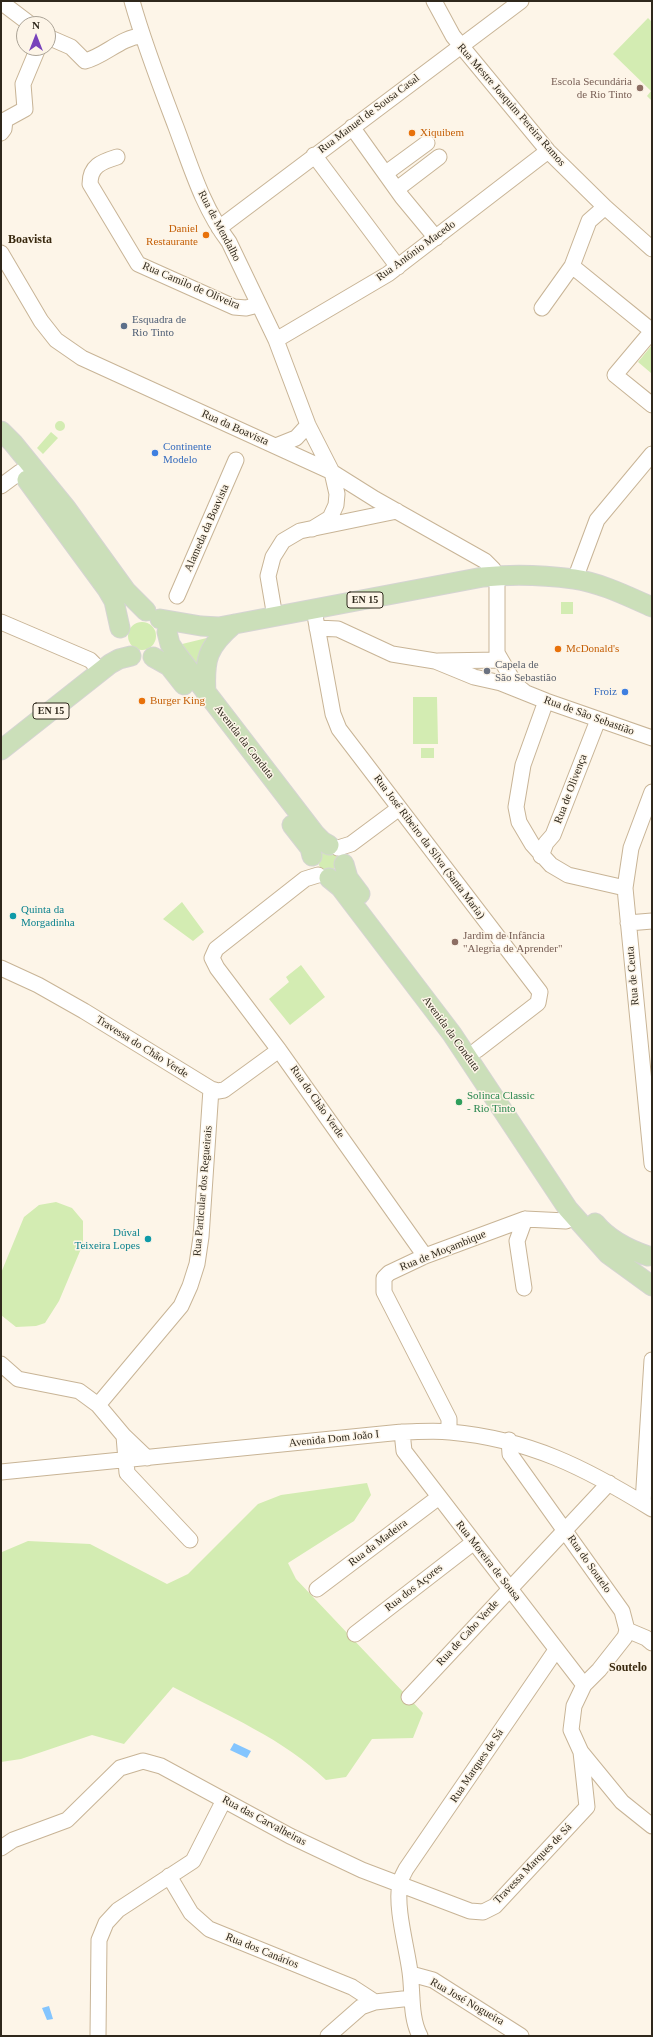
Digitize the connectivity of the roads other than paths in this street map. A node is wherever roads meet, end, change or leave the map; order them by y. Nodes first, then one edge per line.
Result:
1 (132, 1) edge
2 (434, 1) edge
3 (521, 1) edge
4 (1, 2) edge
5 (19, 16) edge
6 (142, 36) junction
7 (56, 41) edge
8 (461, 46) junction
9 (35, 56) edge
10 (352, 127) junction
11 (1, 133) edge
12 (426, 143) dead end
13 (548, 151) junction
14 (314, 155) junction
15 (117, 157) dead end
16 (439, 157) dead end
17 (386, 173) junction
18 (397, 189) junction
19 (605, 207) junction
20 (219, 228) junction
21 (436, 238) junction
22 (652, 249) edge
23 (1, 253) edge
24 (572, 266) junction
25 (398, 267) junction
26 (258, 305) junction
27 (542, 308) dead end
28 (652, 331) edge
29 (276, 340) junction
30 (652, 405) edge
31 (308, 426) junction
32 (1, 431) edge
33 (1, 437) edge
34 (276, 446) junction
35 (1, 447) edge
36 (652, 454) edge
37 (236, 460) dead end
38 (332, 472) junction
39 (14, 476) edge
40 (66, 508) junction
41 (397, 511) junction
42 (312, 529) junction
43 (496, 576) junction
44 (575, 579) junction
45 (177, 596) dead end
46 (652, 606) edge
47 (275, 617) junction
48 (316, 619) junction
49 (1, 622) edge
50 (234, 624) junction
51 (119, 632) junction
52 (160, 635) junction
53 (131, 656) junction
54 (499, 660) junction
55 (435, 661) junction
56 (101, 671) junction
57 (526, 693) junction
58 (206, 694) junction
59 (546, 701) junction
60 (598, 720) junction
61 (652, 738) edge
62 (1, 750) edge
63 (652, 792) edge
64 (398, 809) junction
65 (341, 852) junction
66 (541, 856) junction
67 (315, 871) junction
68 (625, 888) junction
69 (652, 921) edge
70 (628, 924) junction
71 (1, 968) edge
72 (279, 1050) junction
73 (477, 1050) junction
74 (211, 1089) junction
75 (652, 1164) edge
76 (575, 1218) junction
77 (525, 1219) junction
78 (425, 1256) junction
79 (650, 1256) edge
80 (651, 1285) edge
81 (524, 1288) dead end
82 (652, 1360) edge
83 (1, 1364) edge
84 (1, 1378) edge
85 (18, 1379) junction
86 (98, 1405) junction
87 (402, 1432) junction
88 (449, 1432) junction
89 (124, 1436) junction
90 (650, 1439) edge
91 (509, 1440) junction
92 (147, 1458) junction
93 (127, 1460) junction
94 (1, 1472) edge
95 (609, 1483) junction
96 (439, 1497) junction
97 (647, 1506) edge
98 (566, 1531) junction
99 (190, 1540) dead end
100 (474, 1542) junction
101 (510, 1588) junction
102 (317, 1589) dead end
103 (627, 1630) junction
104 (355, 1634) dead end
105 (652, 1643) edge
106 (556, 1650) junction
107 (584, 1685) junction
108 (409, 1697) dead end
109 (581, 1752) junction
110 (224, 1800) junction
111 (650, 1818) edge
112 (5, 1841) edge
113 (169, 1876) junction
114 (400, 1883) junction
115 (411, 1974) junction
116 (412, 1998) junction
117 (375, 2002) junction
118 (98, 2036) edge
119 (328, 2036) edge
120 (420, 2036) edge
121 (521, 2036) edge

1 - 6 street, Rua de Mendalho
2 - 8 street, Rua Mestre Joaquim Pereira Ramos
3 - 8 street, Rua Manuel de Sousa Casal
4 - 5 street
6 - 7 street
6 - 20 street, Rua de Mendalho
8 - 10 street, Rua Manuel de Sousa Casal
8 - 13 street, Rua Mestre Joaquim Pereira Ramos
9 - 11 street
10 - 14 street, Rua Manuel de Sousa Casal
10 - 17 street
12 - 17 street
13 - 19 street, Rua Mestre Joaquim Pereira Ramos
13 - 21 street, Rua António Macedo
14 - 20 street, Rua Manuel de Sousa Casal
14 - 25 street
15 - 26 street, Rua Camilo de Oliveira
16 - 18 street
17 - 18 street
18 - 21 street
19 - 22 street, Rua Mestre Joaquim Pereira Ramos
19 - 24 street
20 - 26 street, Rua de Mendalho
21 - 25 street, Rua António Macedo
23 - 34 street, Rua da Boavista
24 - 27 street
24 - 28 street
25 - 29 street, Rua António Macedo
26 - 29 street, Rua de Mendalho
28 - 30 street
29 - 31 street, Rua de Mendalho
31 - 34 street
31 - 38 street, Rua de Mendalho
32 - 40 main road
33 - 39 street
34 - 38 street, Rua da Boavista
35 - 39 main road
36 - 44 street
37 - 45 street, Alameda da Boavista
38 - 41 street, Rua da Boavista
38 - 42 street
39 - 40 street
39 - 51 main road
40 - 52 main road
41 - 42 street
41 - 43 street, Rua da Boavista
42 - 47 street
43 - 44 main road, EN 15
43 - 48 main road, EN 15
43 - 54 street
44 - 46 main road, EN 15
47 - 48 main road, EN 15
47 - 50 main road, EN 15
48 - 55 street, Rua de São Sebastião
48 - 64 street, Rua José Ribeiro da Silva (Santa Maria)
49 - 56 street
50 - 52 main road, EN 15
50 - 58 main road
51 - 52 main road, EN 15
51 - 53 main road
51 - 56 main road, EN 15
52 - 53 main road, EN 15
52 - 58 main road, Avenida da Conduta
52 - 67 main road, Avenida da Conduta
53 - 56 main road, EN 15
54 - 55 street, Rua de São Sebastião
54 - 57 street, Rua de São Sebastião
55 - 57 street, Rua de São Sebastião
56 - 62 main road, EN 15
57 - 59 street, Rua de São Sebastião
58 - 65 main road, Avenida da Conduta
59 - 60 street, Rua de São Sebastião
59 - 66 street
60 - 61 street, Rua de São Sebastião
60 - 66 street, Rua de Olivença
63 - 68 street, Rua de Ceuta
64 - 65 street
64 - 73 street, Rua José Ribeiro da Silva (Santa Maria)
65 - 67 main road
65 - 67 main road
65 - 73 main road, Avenida da Conduta
66 - 68 street
67 - 72 street, Rua do Chão Verde
67 - 76 main road, Avenida da Conduta
68 - 70 street, Rua de Ceuta
69 - 70 street
70 - 75 street, Rua de Ceuta
71 - 74 street, Travessa do Chão Verde
72 - 74 street
72 - 78 street, Rua do Chão Verde
73 - 79 main road, Avenida da Conduta
74 - 86 street, Rua Particular dos Regueirais
76 - 77 street, Rua de Moçambique
76 - 80 main road, Avenida da Conduta
77 - 78 street, Rua de Moçambique
77 - 81 street
78 - 88 street, Rua de Moçambique
79 - 80 main road
82 - 90 street
83 - 85 street
84 - 85 street
85 - 86 street
86 - 89 street
87 - 88 street, Avenida Dom João I
87 - 92 street, Avenida Dom João I
87 - 96 street, Rua Moreira de Sousa
88 - 91 street, Avenida Dom João I
89 - 92 street
89 - 93 street
90 - 97 street
91 - 95 street, Avenida Dom João I
91 - 98 street, Rua do Soutelo
92 - 93 street, Avenida Dom João I
93 - 94 street, Avenida Dom João I
93 - 99 street
95 - 97 street, Avenida Dom João I
95 - 98 street, Rua de Cabo Verde
96 - 100 street, Rua Moreira de Sousa
96 - 102 street, Rua da Madeira
98 - 101 street, Rua de Cabo Verde
98 - 103 street, Rua do Soutelo
100 - 101 street, Rua Moreira de Sousa
100 - 104 street, Rua dos Açores
101 - 106 street, Rua Moreira de Sousa
101 - 108 street, Rua de Cabo Verde
103 - 105 street
103 - 107 street
106 - 107 street, Rua Moreira de Sousa
106 - 114 street, Rua Marques de Sá
107 - 109 street
109 - 111 street
109 - 114 street, Travessa Marques de Sá
110 - 112 street, Rua das Carvalheiras
110 - 113 street
110 - 114 street, Rua das Carvalheiras
113 - 117 street, Rua dos Canários
113 - 118 street
114 - 115 street
115 - 116 street
115 - 121 street, Rua José Nogueira
116 - 117 street
116 - 120 street
117 - 119 street

